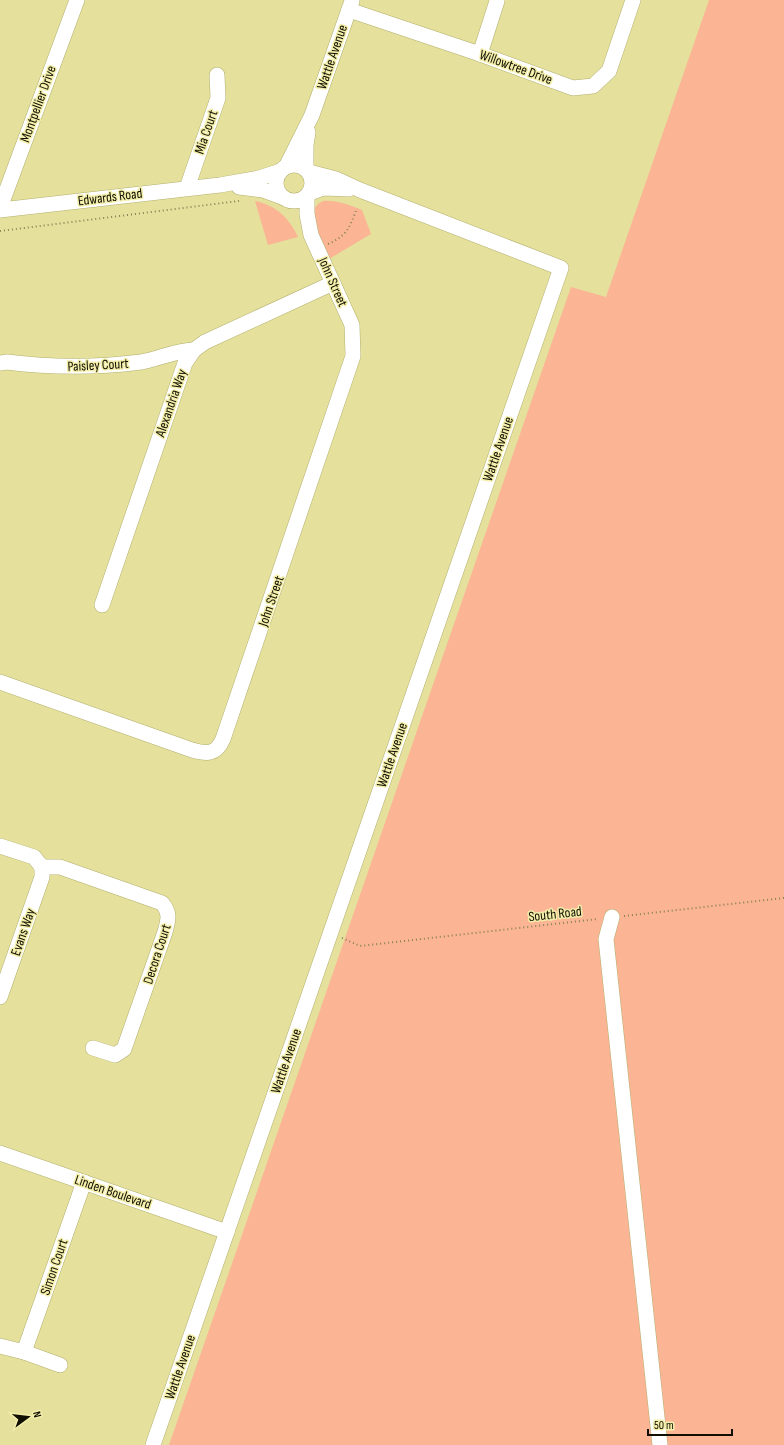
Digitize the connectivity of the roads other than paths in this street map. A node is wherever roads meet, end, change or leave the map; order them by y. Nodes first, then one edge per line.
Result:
1 (77, 0) edge
2 (632, 0) edge
3 (497, 1) edge
4 (351, 5) edge
5 (480, 54) junction
6 (217, 75) dead end
7 (312, 115) junction
8 (283, 169) junction
9 (308, 171) junction
10 (220, 185) junction
11 (187, 188) junction
12 (360, 190) junction
13 (308, 195) junction
14 (284, 198) junction
15 (0, 209) edge
16 (314, 241) junction
17 (333, 284) junction
18 (194, 350) junction
19 (0, 362) edge
20 (102, 605) dead end
21 (0, 682) edge
22 (0, 846) edge
23 (42, 867) junction
24 (612, 918) road end
25 (0, 997) edge
26 (93, 1048) dead end
27 (0, 1153) edge
28 (84, 1182) junction
29 (227, 1232) junction
30 (0, 1346) edge
31 (24, 1352) junction
32 (60, 1365) dead end
33 (153, 1445) edge
34 (660, 1445) edge

1 - 15 street, Montpellier Drive
2 - 5 street, Willowtree Drive
3 - 5 street
4 - 5 street, Willowtree Drive
4 - 7 street, Wattle Avenue
6 - 11 street, Mia Court
7 - 8 street, Wattle Avenue
7 - 9 street, Wattle Avenue
8 - 9 street
8 - 10 street, Edwards Road
8 - 14 street
9 - 12 street, Wattle Avenue
9 - 13 street
10 - 11 street, Edwards Road
10 - 14 street, Edwards Road
11 - 15 street, Edwards Road
12 - 13 street, Wattle Avenue
12 - 29 street, Wattle Avenue
13 - 14 street
13 - 16 street, John Street
14 - 16 street, John Street
16 - 17 street, John Street
17 - 18 street, Alexandria Way
17 - 21 street, John Street
18 - 19 street, Paisley Court
18 - 20 street, Alexandria Way
22 - 23 street
23 - 25 street, Evans Way
23 - 26 street, Decora Court
24 - 34 street
27 - 28 street, Linden Boulevard
28 - 29 street, Linden Boulevard
28 - 31 street, Simon Court
29 - 33 street, Wattle Avenue
30 - 31 street
31 - 32 street

